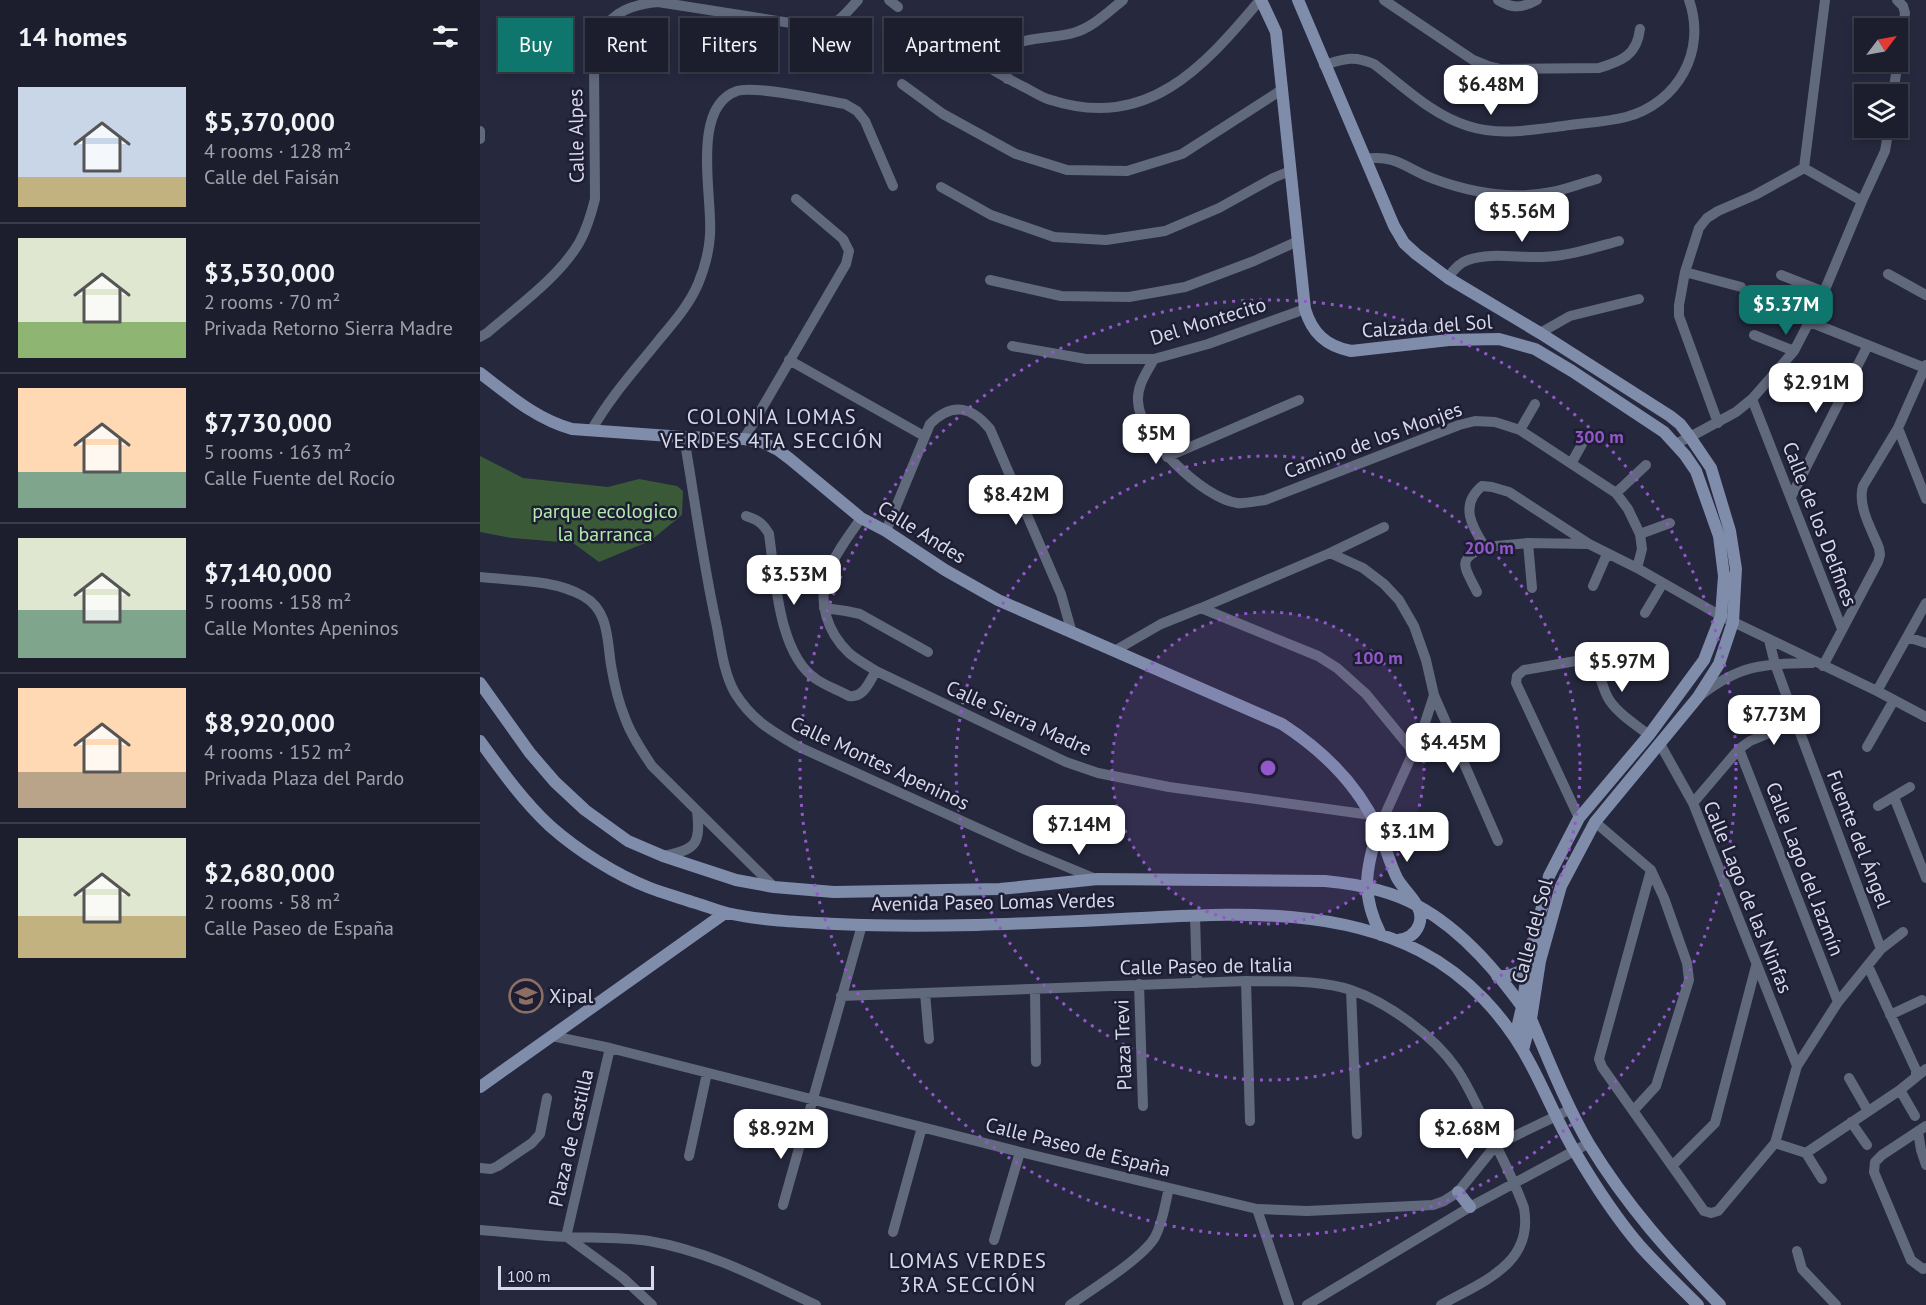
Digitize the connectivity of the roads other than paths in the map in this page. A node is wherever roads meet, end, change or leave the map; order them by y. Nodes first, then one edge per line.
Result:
1 (858, 0) edge
2 (1123, 0) edge
3 (1261, 0) edge
4 (1298, 0) edge
5 (1384, 0) edge
6 (1498, 0) edge
7 (1537, 0) edge
8 (1689, 0) edge
9 (1825, 0) edge
10 (1900, 3) edge
11 (1640, 29) dead end
12 (1324, 65) junction
13 (996, 72) edge
14 (1007, 79) junction
15 (902, 84) dead end
16 (1894, 84) edge
17 (1283, 89) junction
18 (480, 131) edge
19 (1887, 138) edge
20 (480, 139) edge
21 (1365, 159) junction
22 (1804, 168) junction
23 (1290, 171) junction
24 (1597, 179) dead end
25 (893, 186) dead end
26 (941, 187) dead end
27 (796, 199) dead end
28 (1862, 201) junction
29 (1619, 241) dead end
30 (1298, 242) junction
31 (1686, 272) junction
32 (1888, 274) dead end
33 (1781, 275) dead end
34 (1448, 278) junction
35 (990, 280) dead end
36 (1741, 287) dead end
37 (1824, 292) junction
38 (1926, 295) edge
39 (1639, 299) dead end
40 (1305, 309) junction
41 (1810, 322) junction
42 (1540, 333) junction
43 (483, 335) edge
44 (1754, 335) dead end
45 (480, 345) edge
46 (1868, 345) junction
47 (1012, 346) dead end
48 (1794, 351) junction
49 (1154, 358) junction
50 (789, 360) junction
51 (1926, 367) edge
52 (480, 373) edge
53 (1752, 399) junction
54 (1299, 400) dead end
55 (1534, 404) dead end
56 (1718, 423) junction
57 (1898, 428) junction
58 (1520, 430) junction
59 (591, 431) junction
60 (924, 436) junction
61 (684, 437) junction
62 (1586, 437) dead end
63 (1690, 437) junction
64 (744, 439) junction
65 (1675, 444) junction
66 (1167, 457) junction
67 (1572, 462) junction
68 (1646, 465) dead end
69 (1616, 493) junction
70 (1791, 497) junction
71 (1926, 499) edge
72 (746, 516) dead end
73 (861, 518) junction
74 (1670, 523) dead end
75 (1384, 527) dead end
76 (886, 531) junction
77 (1640, 534) junction
78 (1528, 543) junction
79 (1589, 544) junction
80 (1485, 547) junction
81 (1330, 553) junction
82 (1607, 554) junction
83 (1636, 568) junction
84 (480, 577) edge
85 (1663, 583) junction
86 (1593, 586) dead end
87 (1532, 588) dead end
88 (1477, 592) dead end
89 (1926, 603) edge
90 (824, 608) junction
91 (1201, 608) junction
92 (1645, 613) dead end
93 (1727, 619) junction
94 (1842, 629) junction
95 (1072, 633) junction
96 (1907, 637) junction
97 (1769, 640) junction
98 (1926, 643) edge
99 (1116, 650) junction
100 (928, 652) dead end
101 (1775, 664) junction
102 (1820, 664) junction
103 (876, 671) junction
104 (480, 683) edge
105 (1877, 691) junction
106 (1434, 695) junction
107 (1698, 697) junction
108 (1894, 700) junction
109 (1926, 717) edge
110 (1796, 722) junction
111 (1648, 735) junction
112 (480, 741) edge
113 (1660, 744) junction
114 (1867, 747) dead end
115 (1740, 749) junction
116 (1413, 751) junction
117 (1910, 786) dead end
118 (1894, 797) junction
119 (1693, 803) junction
120 (1878, 806) dead end
121 (697, 811) junction
122 (1371, 815) junction
123 (1579, 818) junction
124 (1595, 822) junction
125 (1378, 830) junction
126 (1498, 842) dead end
127 (663, 856) junction
128 (1651, 870) junction
129 (1926, 878) edge
130 (1098, 879) junction
131 (774, 886) junction
132 (1366, 887) junction
133 (1418, 906) junction
134 (725, 913) junction
135 (1195, 916) junction
136 (862, 925) junction
137 (1904, 932) dead end
138 (1381, 935) junction
139 (1398, 940) junction
140 (1881, 949) junction
141 (1756, 966) junction
142 (1868, 966) junction
143 (1528, 968) junction
144 (1497, 976) junction
145 (1246, 981) junction
146 (1197, 983) junction
147 (1139, 984) junction
148 (1035, 989) junction
149 (1351, 990) junction
150 (925, 993) junction
151 (841, 996) junction
152 (1922, 1000) dead end
153 (1838, 1002) junction
154 (1522, 1007) junction
155 (1890, 1015) junction
156 (1531, 1019) junction
157 (552, 1036) junction
158 (1515, 1037) junction
159 (929, 1039) dead end
160 (610, 1048) junction
161 (1523, 1050) junction
162 (1548, 1059) junction
163 (1036, 1062) dead end
164 (1532, 1065) junction
165 (1797, 1066) junction
166 (1926, 1069) edge
167 (707, 1073) junction
168 (1916, 1076) junction
169 (1849, 1078) dead end
170 (480, 1087) edge
171 (1900, 1090) junction
172 (547, 1098) dead end
173 (813, 1098) junction
174 (1143, 1106) dead end
175 (1571, 1109) junction
176 (1633, 1111) junction
177 (1868, 1111) junction
178 (1556, 1116) junction
179 (1915, 1116) dead end
180 (1250, 1121) dead end
181 (1851, 1122) junction
182 (922, 1126) junction
183 (1922, 1128) edge
184 (1357, 1134) dead end
185 (1589, 1143) junction
186 (1775, 1143) junction
187 (1496, 1145) junction
188 (1867, 1145) dead end
189 (1574, 1150) junction
190 (1020, 1152) junction
191 (1806, 1153) junction
192 (689, 1156) dead end
193 (1926, 1165) edge
194 (1672, 1166) junction
195 (480, 1168) edge
196 (1822, 1179) dead end
197 (1514, 1183) junction
198 (1169, 1188) junction
199 (1458, 1192) junction
200 (783, 1205) dead end
201 (1470, 1207) junction
202 (1257, 1209) junction
203 (480, 1230) edge
204 (893, 1232) dead end
205 (566, 1237) junction
206 (994, 1240) dead end
207 (1797, 1251) dead end
208 (1926, 1268) edge
209 (1833, 1304) edge
210 (652, 1305) edge
211 (816, 1305) edge
212 (1070, 1305) edge
213 (1289, 1305) edge
214 (1307, 1305) edge
215 (1442, 1305) edge
216 (1698, 1305) edge
217 (1720, 1305) edge

1 - 43 street, Calle Alpes
2 - 14 street
3 - 14 street
3 - 17 street, Calzada del Sol
4 - 12 street, Calzada del Sol
5 - 11 street
6 - 7 street
8 - 12 street
9 - 22 street
10 - 16 street
12 - 21 street, Calzada del Sol
13 - 14 street
15 - 17 street
17 - 23 street, Calzada del Sol
18 - 20 street
19 - 28 street
21 - 24 street
21 - 34 street, Calzada del Sol
22 - 28 street
22 - 31 street
23 - 26 street
23 - 30 street, Calzada del Sol
25 - 59 street
27 - 50 street
28 - 37 street
29 - 34 street
30 - 35 street
30 - 40 street, Calzada del Sol
31 - 36 street
31 - 56 street
32 - 38 street
33 - 37 street
34 - 42 street, Calzada del Sol
37 - 41 street
39 - 42 street
40 - 49 street, Del Montecito
40 - 65 street, Calzada del Sol
41 - 46 street
41 - 48 street
42 - 63 street, Calzada del Sol
43 - 45 street, Calle Alpes
44 - 48 street
46 - 51 street
46 - 70 street
47 - 49 street, Del Montecito
48 - 53 street
49 - 66 street, Camino de los Monjes
50 - 60 street
50 - 64 street
51 - 57 street
52 - 59 street, Calle Andes
53 - 56 street
53 - 70 street, Calle de los Delfines
54 - 66 street
55 - 58 street
56 - 63 street
57 - 71 street
57 - 94 street
58 - 66 street, Camino de los Monjes
58 - 67 street, Camino de los Monjes
59 - 61 street, Calle Andes
60 - 76 street
60 - 95 street
61 - 64 street, Calle Andes
61 - 130 street, Calle Montes Apeninos
62 - 67 street
63 - 65 street
63 - 93 street, Calzada del Sol
64 - 73 street, Calle Andes
65 - 93 street, Calzada del Sol
67 - 69 street, Camino de los Monjes
68 - 69 street
69 - 77 street, Camino de los Monjes
70 - 94 street, Calle de los Delfines
72 - 103 street
73 - 76 street, Calle Andes
73 - 90 street, Calle Sierra Madre
74 - 77 street
75 - 81 street
76 - 95 street, Calle Andes
77 - 83 street
78 - 79 street
78 - 80 street
78 - 87 street
79 - 80 street
79 - 82 street
80 - 88 street
81 - 91 street
81 - 106 street
82 - 83 street
82 - 86 street
83 - 85 street
84 - 121 street
85 - 92 street
85 - 93 street
89 - 96 street
90 - 100 street
90 - 103 street, Calle Sierra Madre
91 - 99 street
91 - 116 street
93 - 97 street
93 - 107 street, Calzada del Sol
93 - 111 street, Calzada del Sol
94 - 102 street
95 - 99 street, Calle Andes
96 - 98 street
96 - 105 street
97 - 101 street, Fuente del Ángel
97 - 102 street
99 - 122 street, Calle Andes
101 - 102 street
101 - 107 street
101 - 110 street, Fuente del Ángel
102 - 105 street
103 - 122 street, Calle Sierra Madre
104 - 127 street, Avenida Paseo Lomas Verdes
105 - 108 street
106 - 116 street
106 - 126 street
107 - 113 street, Calzada del Sol
108 - 109 street
108 - 114 street
110 - 115 street
110 - 140 street, Fuente del Ángel
111 - 123 street, Calle del Sol
111 - 123 street
112 - 134 street, Avenida Paseo Lomas Verdes
113 - 119 street, Calle Lago de las Ninfas
113 - 124 street, Calle del Sol
115 - 119 street
115 - 153 street, Calle Lago del Jazmín
116 - 125 street
117 - 118 street
118 - 120 street
118 - 129 street
119 - 141 street, Calle Lago de las Ninfas
121 - 127 street
121 - 131 street
122 - 125 street, Calle Andes
123 - 143 street, Calle del Sol
124 - 128 street
124 - 156 street, Calle del Sol
125 - 132 street
125 - 133 street, Calle Andes
127 - 131 street, Avenida Paseo Lomas Verdes
128 - 176 street
128 - 176 street
130 - 131 street, Avenida Paseo Lomas Verdes
130 - 132 street, Avenida Paseo Lomas Verdes
132 - 133 street, Avenida Paseo Lomas Verdes
132 - 138 street
133 - 139 street
133 - 144 street, Avenida Paseo Lomas Verdes
134 - 136 street, Avenida Paseo Lomas Verdes
134 - 157 street
135 - 136 street, Avenida Paseo Lomas Verdes
135 - 138 street, Avenida Paseo Lomas Verdes
135 - 146 street
136 - 151 street
137 - 140 street
138 - 139 street, Avenida Paseo Lomas Verdes
139 - 158 street, Avenida Paseo Lomas Verdes
140 - 142 street
141 - 165 street, Calle Lago de las Ninfas
141 - 194 street
142 - 153 street
142 - 155 street
143 - 144 street
143 - 154 street, Calle del Sol
144 - 154 street, Avenida Paseo Lomas Verdes
145 - 146 street, Calle Paseo de Italia
145 - 149 street, Calle Paseo de Italia
145 - 180 street
146 - 147 street, Calle Paseo de Italia
147 - 148 street, Calle Paseo de Italia
147 - 174 street, Plaza Trevi
148 - 150 street, Calle Paseo de Italia
148 - 163 street
149 - 184 street
149 - 187 street, Calle Paseo de Italia
150 - 151 street, Calle Paseo de Italia
150 - 159 street
151 - 173 street
152 - 155 street
153 - 165 street
154 - 156 street, Avenida Paseo Lomas Verdes
154 - 158 street, Calle del Sol
155 - 168 street
156 - 161 street, Calle del Sol
156 - 162 street, Avenida Paseo Lomas Verdes
157 - 160 street, Calle Paseo de España
157 - 170 street
158 - 161 street, Avenida Paseo Lomas Verdes
160 - 167 street, Calle Paseo de España
160 - 205 street, Plaza de Castilla
161 - 164 street, Avenida Paseo Lomas Verdes
162 - 164 street
162 - 175 street, Avenida Paseo Lomas Verdes
164 - 178 street, Avenida Paseo Lomas Verdes
165 - 186 street
166 - 168 street
167 - 173 street, Calle Paseo de España
167 - 192 street
168 - 171 street
169 - 177 street
171 - 177 street
171 - 179 street
172 - 195 street
173 - 182 street, Calle Paseo de España
173 - 200 street
175 - 178 street, Calle Paseo de España
175 - 185 street, Avenida Paseo Lomas Verdes
176 - 194 street
177 - 181 street
178 - 187 street, Calle Paseo de España
178 - 189 street, Avenida Paseo Lomas Verdes
181 - 188 street
181 - 191 street
182 - 190 street, Calle Paseo de España
182 - 204 street
183 - 193 street
183 - 208 street
185 - 189 street
185 - 217 street, Avenida Paseo Lomas Verdes
186 - 191 street
186 - 194 street
187 - 197 street, Calle Paseo de Italia
187 - 199 street, Calle Paseo de España
189 - 197 street
189 - 216 street, Avenida Paseo Lomas Verdes
190 - 198 street, Calle Paseo de España
190 - 206 street
191 - 196 street
197 - 201 street
197 - 215 street, Calle Paseo de Italia
198 - 202 street, Calle Paseo de España
198 - 212 street
199 - 201 street
199 - 202 street, Calle Paseo de España
201 - 214 street
202 - 213 street
203 - 205 street
205 - 210 street
205 - 211 street
207 - 209 street

